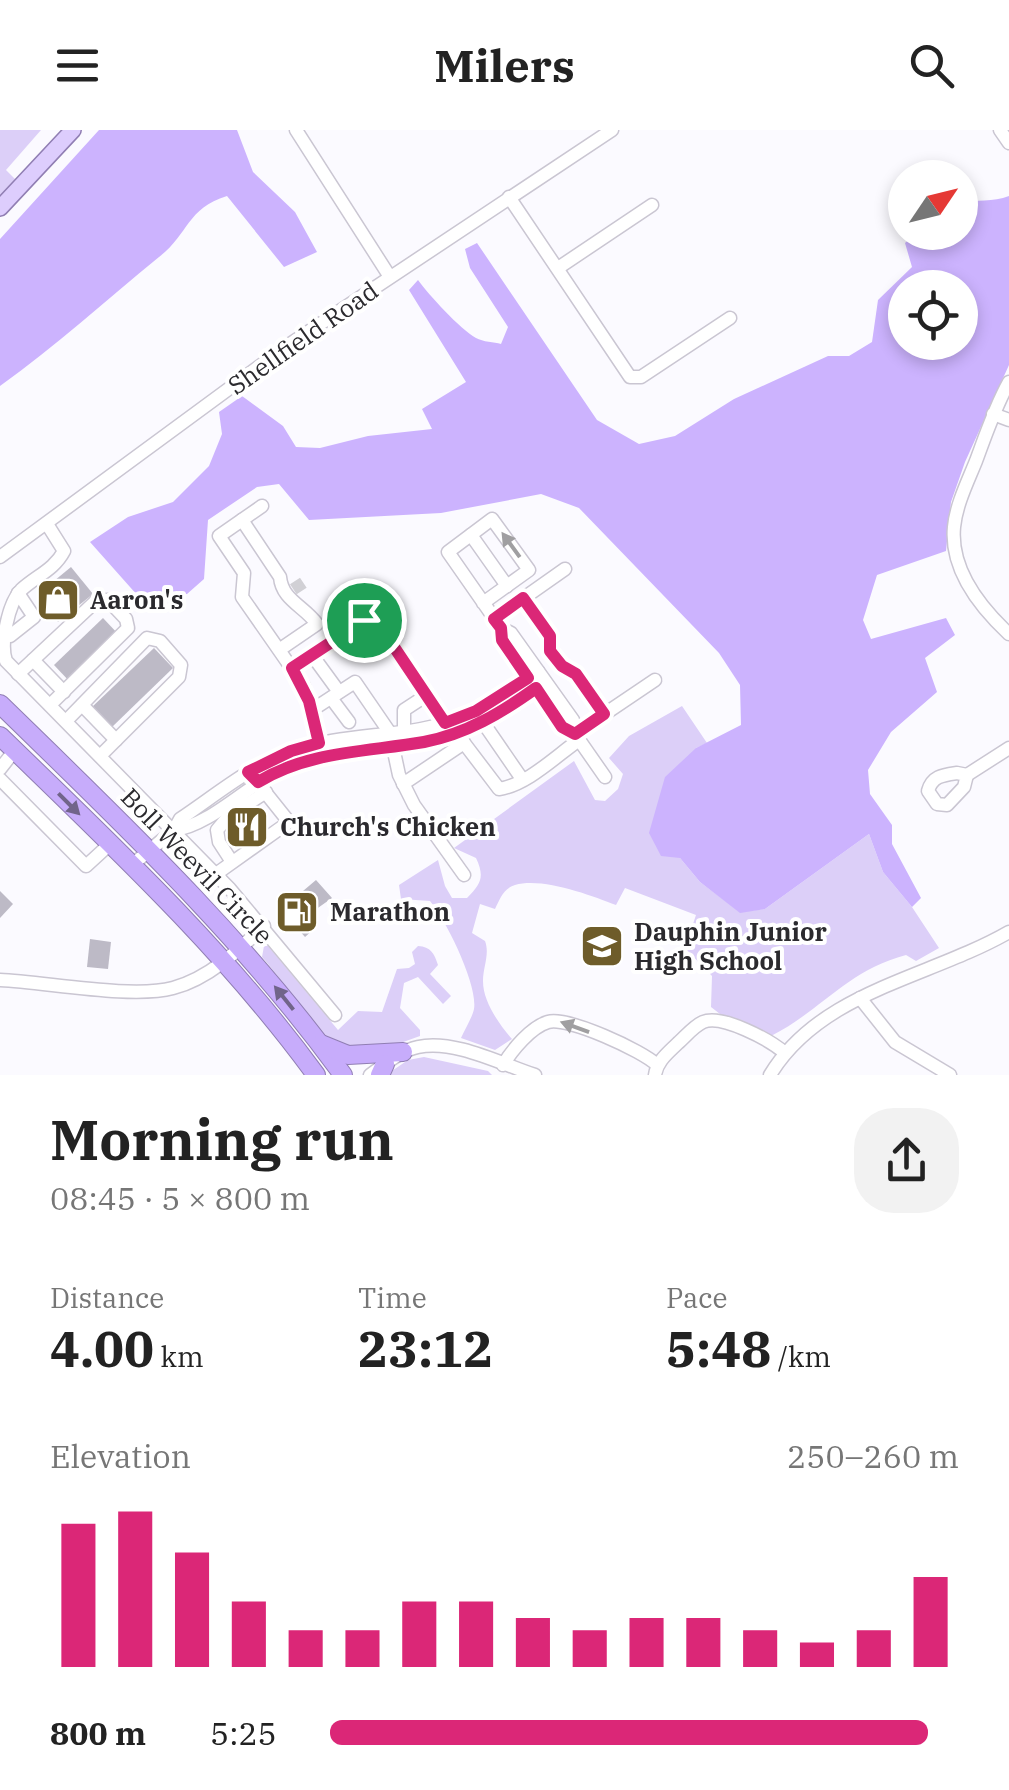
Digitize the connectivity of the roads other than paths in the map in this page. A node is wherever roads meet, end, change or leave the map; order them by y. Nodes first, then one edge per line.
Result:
1 (72, 130) edge
2 (296, 130) edge
3 (612, 130) edge
4 (1000, 130) edge
5 (1009, 143) edge
6 (510, 198) junction
7 (652, 204) dead end
8 (0, 208) edge
9 (558, 268) junction
10 (390, 277) junction
11 (730, 318) dead end
12 (1009, 382) edge
13 (993, 414) junction
14 (1009, 420) edge
15 (262, 506) dead end
16 (242, 520) junction
17 (48, 524) junction
18 (471, 535) junction
19 (0, 556) edge
20 (565, 569) dead end
21 (280, 577) junction
22 (294, 581) tunnel mouth
23 (507, 586) junction
24 (18, 593) junction
25 (523, 598) junction
26 (483, 603) junction
27 (498, 623) junction
28 (4, 634) junction
29 (1009, 634) edge
30 (280, 650) junction
31 (312, 655) junction
32 (33, 660) junction
33 (292, 668) junction
34 (18, 674) junction
35 (537, 680) junction
36 (655, 680) dead end
37 (64, 692) junction
38 (427, 694) junction
39 (335, 695) junction
40 (0, 704) edge
41 (82, 704) junction
42 (50, 705) junction
43 (312, 710) junction
44 (604, 714) junction
45 (479, 717) junction
46 (66, 721) junction
47 (350, 722) dead end
48 (456, 729) junction
49 (0, 736) edge
50 (395, 737) junction
51 (577, 737) junction
52 (116, 740) junction
53 (1009, 748) edge
54 (321, 750) junction
55 (48, 751) junction
56 (100, 756) junction
57 (7, 761) edge
58 (967, 775) dead end
59 (605, 777) dead end
60 (0, 779) edge
61 (522, 779) junction
62 (257, 782) junction
63 (404, 784) junction
64 (174, 830) junction
65 (110, 844) junction
66 (150, 849) junction
67 (232, 862) junction
68 (132, 866) junction
69 (216, 874) junction
70 (464, 875) dead end
71 (264, 926) junction
72 (1009, 932) edge
73 (242, 946) junction
74 (222, 961) junction
75 (0, 980) edge
76 (860, 998) junction
77 (335, 1014) dead end
78 (320, 1043) junction
79 (403, 1052) junction
80 (785, 1052) junction
81 (504, 1065) junction
82 (656, 1070) edge
83 (378, 1071) edge
84 (316, 1075) edge
85 (343, 1075) edge
86 (535, 1075) edge
87 (770, 1075) edge
88 (950, 1075) edge

1 - 8 main road
2 - 10 street
3 - 6 street, Shellfield Road
4 - 5 street
6 - 9 street
6 - 10 street, Shellfield Road
7 - 9 street
9 - 11 street
10 - 17 street, Shellfield Road
12 - 13 street
13 - 14 street
13 - 29 street
15 - 16 street
16 - 21 street
16 - 30 street
17 - 19 street, Shellfield Road
17 - 24 street
18 - 23 street
23 -> 18 street
18 - 26 street
20 - 25 street
21 - 22 street
21 - 30 street
23 - 26 street
24 - 28 street
24 - 28 street
25 - 27 street
25 - 44 street
26 - 27 street
27 - 35 street
28 - 34 street
30 - 33 street
31 - 33 street
31 - 38 street
31 - 39 street
32 - 34 street
32 - 37 street
32 - 37 street
33 - 43 street
34 - 42 street
35 - 45 street
35 - 51 street
36 - 44 street
37 - 42 street
38 - 48 street
38 - 50 street
39 - 43 street
39 - 47 street
39 - 50 street
40 - 55 highway, Boll Weevil Circle
41 - 46 street
41 - 52 street
41 - 52 street
42 - 46 street
43 - 54 street
44 - 51 street
45 - 48 street
45 - 61 street
46 - 56 street
48 - 50 street
48 - 61 street
48 - 63 street
49 - 57 highway, Boll Weevil Circle
50 - 54 street
50 - 63 street
51 - 59 street
51 - 61 street
52 - 56 street
53 - 58 street
54 - 62 street
55 - 57 highway
55 - 66 highway, Boll Weevil Circle
56 - 64 street
57 -> 65 highway, Boll Weevil Circle
60 - 65 street
62 - 64 street
62 - 67 street
62 - 67 street
63 - 70 street
64 - 66 street
64 - 69 street
65 - 68 highway, Boll Weevil Circle
66 - 68 street
66 - 73 highway, Boll Weevil Circle
67 - 69 street
68 - 74 highway, Boll Weevil Circle
69 - 71 street
71 - 73 street
71 - 77 street
72 - 76 street
73 - 74 street
78 -> 73 highway, Boll Weevil Circle
74 - 75 street
74 - 84 highway, Boll Weevil Circle
76 - 80 street
76 - 88 street
78 - 79 highway
78 - 85 highway, Boll Weevil Circle
79 - 81 street
79 - 83 street
80 - 82 street
80 - 87 street
82 -> 81 street
81 - 86 street

